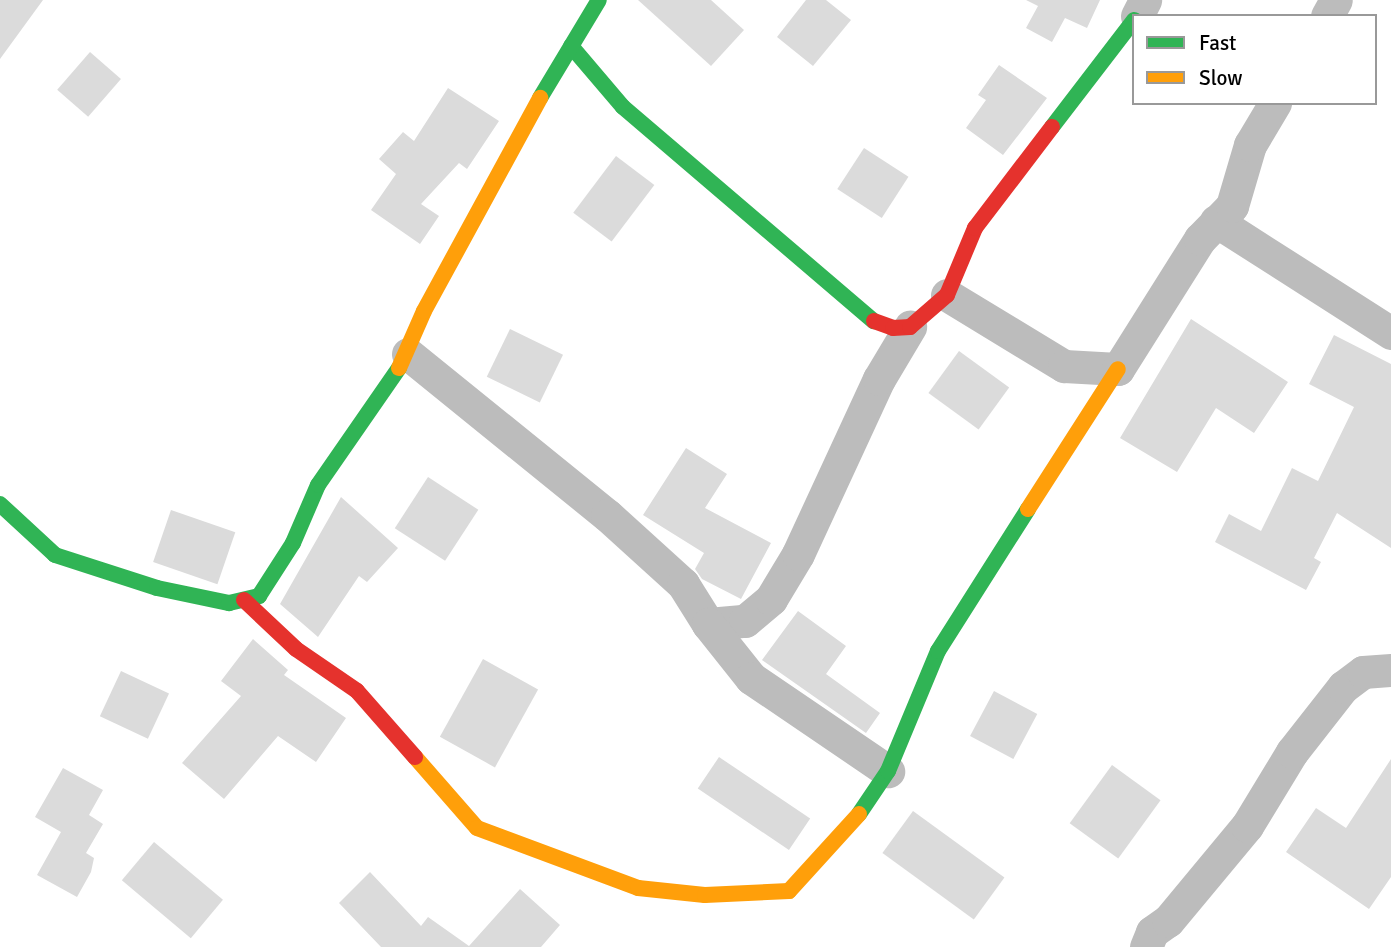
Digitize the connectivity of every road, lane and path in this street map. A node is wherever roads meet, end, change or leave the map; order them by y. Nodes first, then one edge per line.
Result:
1 (599, 0) edge
2 (1132, 22) edge
3 (571, 46) junction
4 (1274, 105) edge
5 (1216, 221) junction
6 (947, 295) junction
7 (910, 327) junction
8 (1391, 332) edge
9 (408, 354) junction
10 (1118, 369) junction
11 (0, 504) edge
12 (244, 600) junction
13 (708, 624) junction
14 (1391, 670) edge
15 (888, 771) junction
16 (1146, 947) edge

1 - 3 street
2 - 6 street
3 - 7 street
3 - 9 street
4 - 5 street
5 - 8 street
5 - 10 street
6 - 7 street
6 - 10 street
7 - 13 street
9 - 12 street
9 - 13 street
10 - 15 street
11 - 12 street
12 - 15 street
13 - 15 street
14 - 16 street

